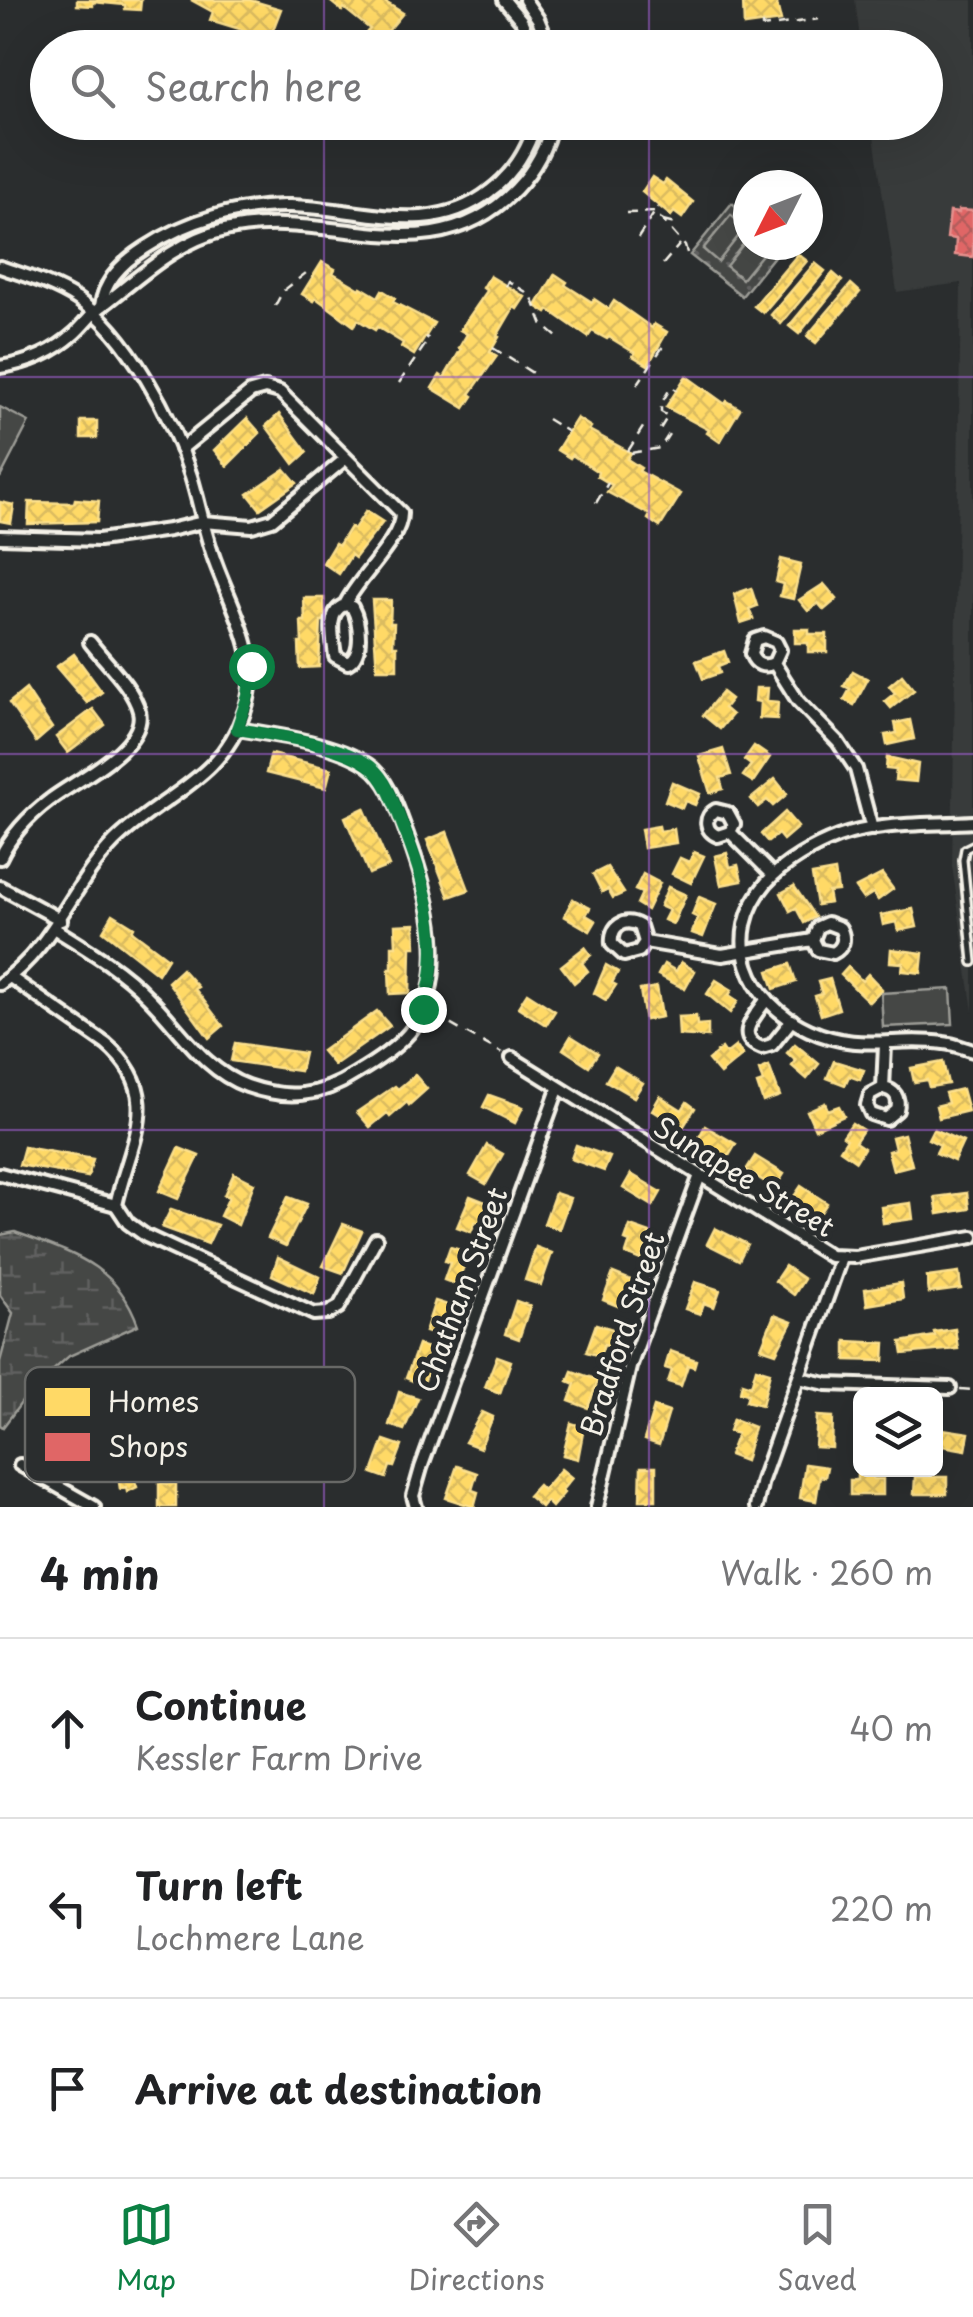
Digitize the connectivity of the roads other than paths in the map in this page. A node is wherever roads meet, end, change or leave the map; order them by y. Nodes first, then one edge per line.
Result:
1 (504, 0) edge
2 (526, 0) edge
3 (525, 30) edge
4 (542, 30) edge
5 (527, 140) edge
6 (545, 140) edge
7 (0, 267) edge
8 (98, 310) junction
9 (0, 367) edge
10 (181, 449) junction
11 (345, 459) junction
12 (203, 522) junction
13 (0, 537) edge
14 (345, 605) junction
15 (90, 642) dead end
16 (774, 663) dead end
17 (237, 729) junction
18 (973, 822) edge
19 (872, 829) junction
20 (730, 832) dead end
21 (973, 845) edge
22 (0, 858) edge
23 (774, 875) junction
24 (0, 887) edge
25 (58, 925) junction
26 (813, 940) dead end
27 (645, 942) dead end
28 (742, 951) junction
29 (973, 962) edge
30 (5, 980) edge
31 (767, 1000) junction
32 (792, 1020) junction
33 (884, 1045) junction
34 (973, 1051) edge
35 (512, 1058) road end
36 (883, 1088) dead end
37 (558, 1089) junction
38 (0, 1174) edge
39 (699, 1178) junction
40 (116, 1205) junction
41 (973, 1238) edge
42 (376, 1240) dead end
43 (841, 1258) junction
44 (799, 1378) junction
45 (950, 1388) dead end
46 (20, 1465) dead end
47 (25, 1468) edge
48 (48, 1482) edge
49 (87, 1505) edge
50 (416, 1507) edge
51 (597, 1507) edge
52 (756, 1507) edge

1 - 3 street
2 - 4 street
5 - 8 street
6 - 8 street
7 - 8 street
8 - 9 street
8 - 10 street
10 - 11 street
10 - 12 street
11 - 12 street
11 - 14 street
12 - 13 street
12 - 17 street
14 - 14 street
15 - 22 street
16 - 19 street
17 - 25 street
17 - 25 street
18 - 19 street
19 - 23 street
20 - 23 street
21 - 29 lane
23 - 28 street
24 - 25 street
25 - 30 street
26 - 28 street
27 - 28 street
28 - 31 street
30 - 40 street
31 - 32 street
31 - 32 street
32 - 33 street
33 - 34 street
33 - 36 street
35 - 37 street, Sunapee Street
37 - 39 street, Sunapee Street
37 - 50 street, Chatham Street
38 - 40 street
39 - 43 street, Sunapee Street
39 - 51 street, Bradford Street
40 - 42 street
41 - 43 street, Sunapee Street
43 - 44 street
44 - 45 street
44 - 52 street
46 - 47 street
48 - 49 street

